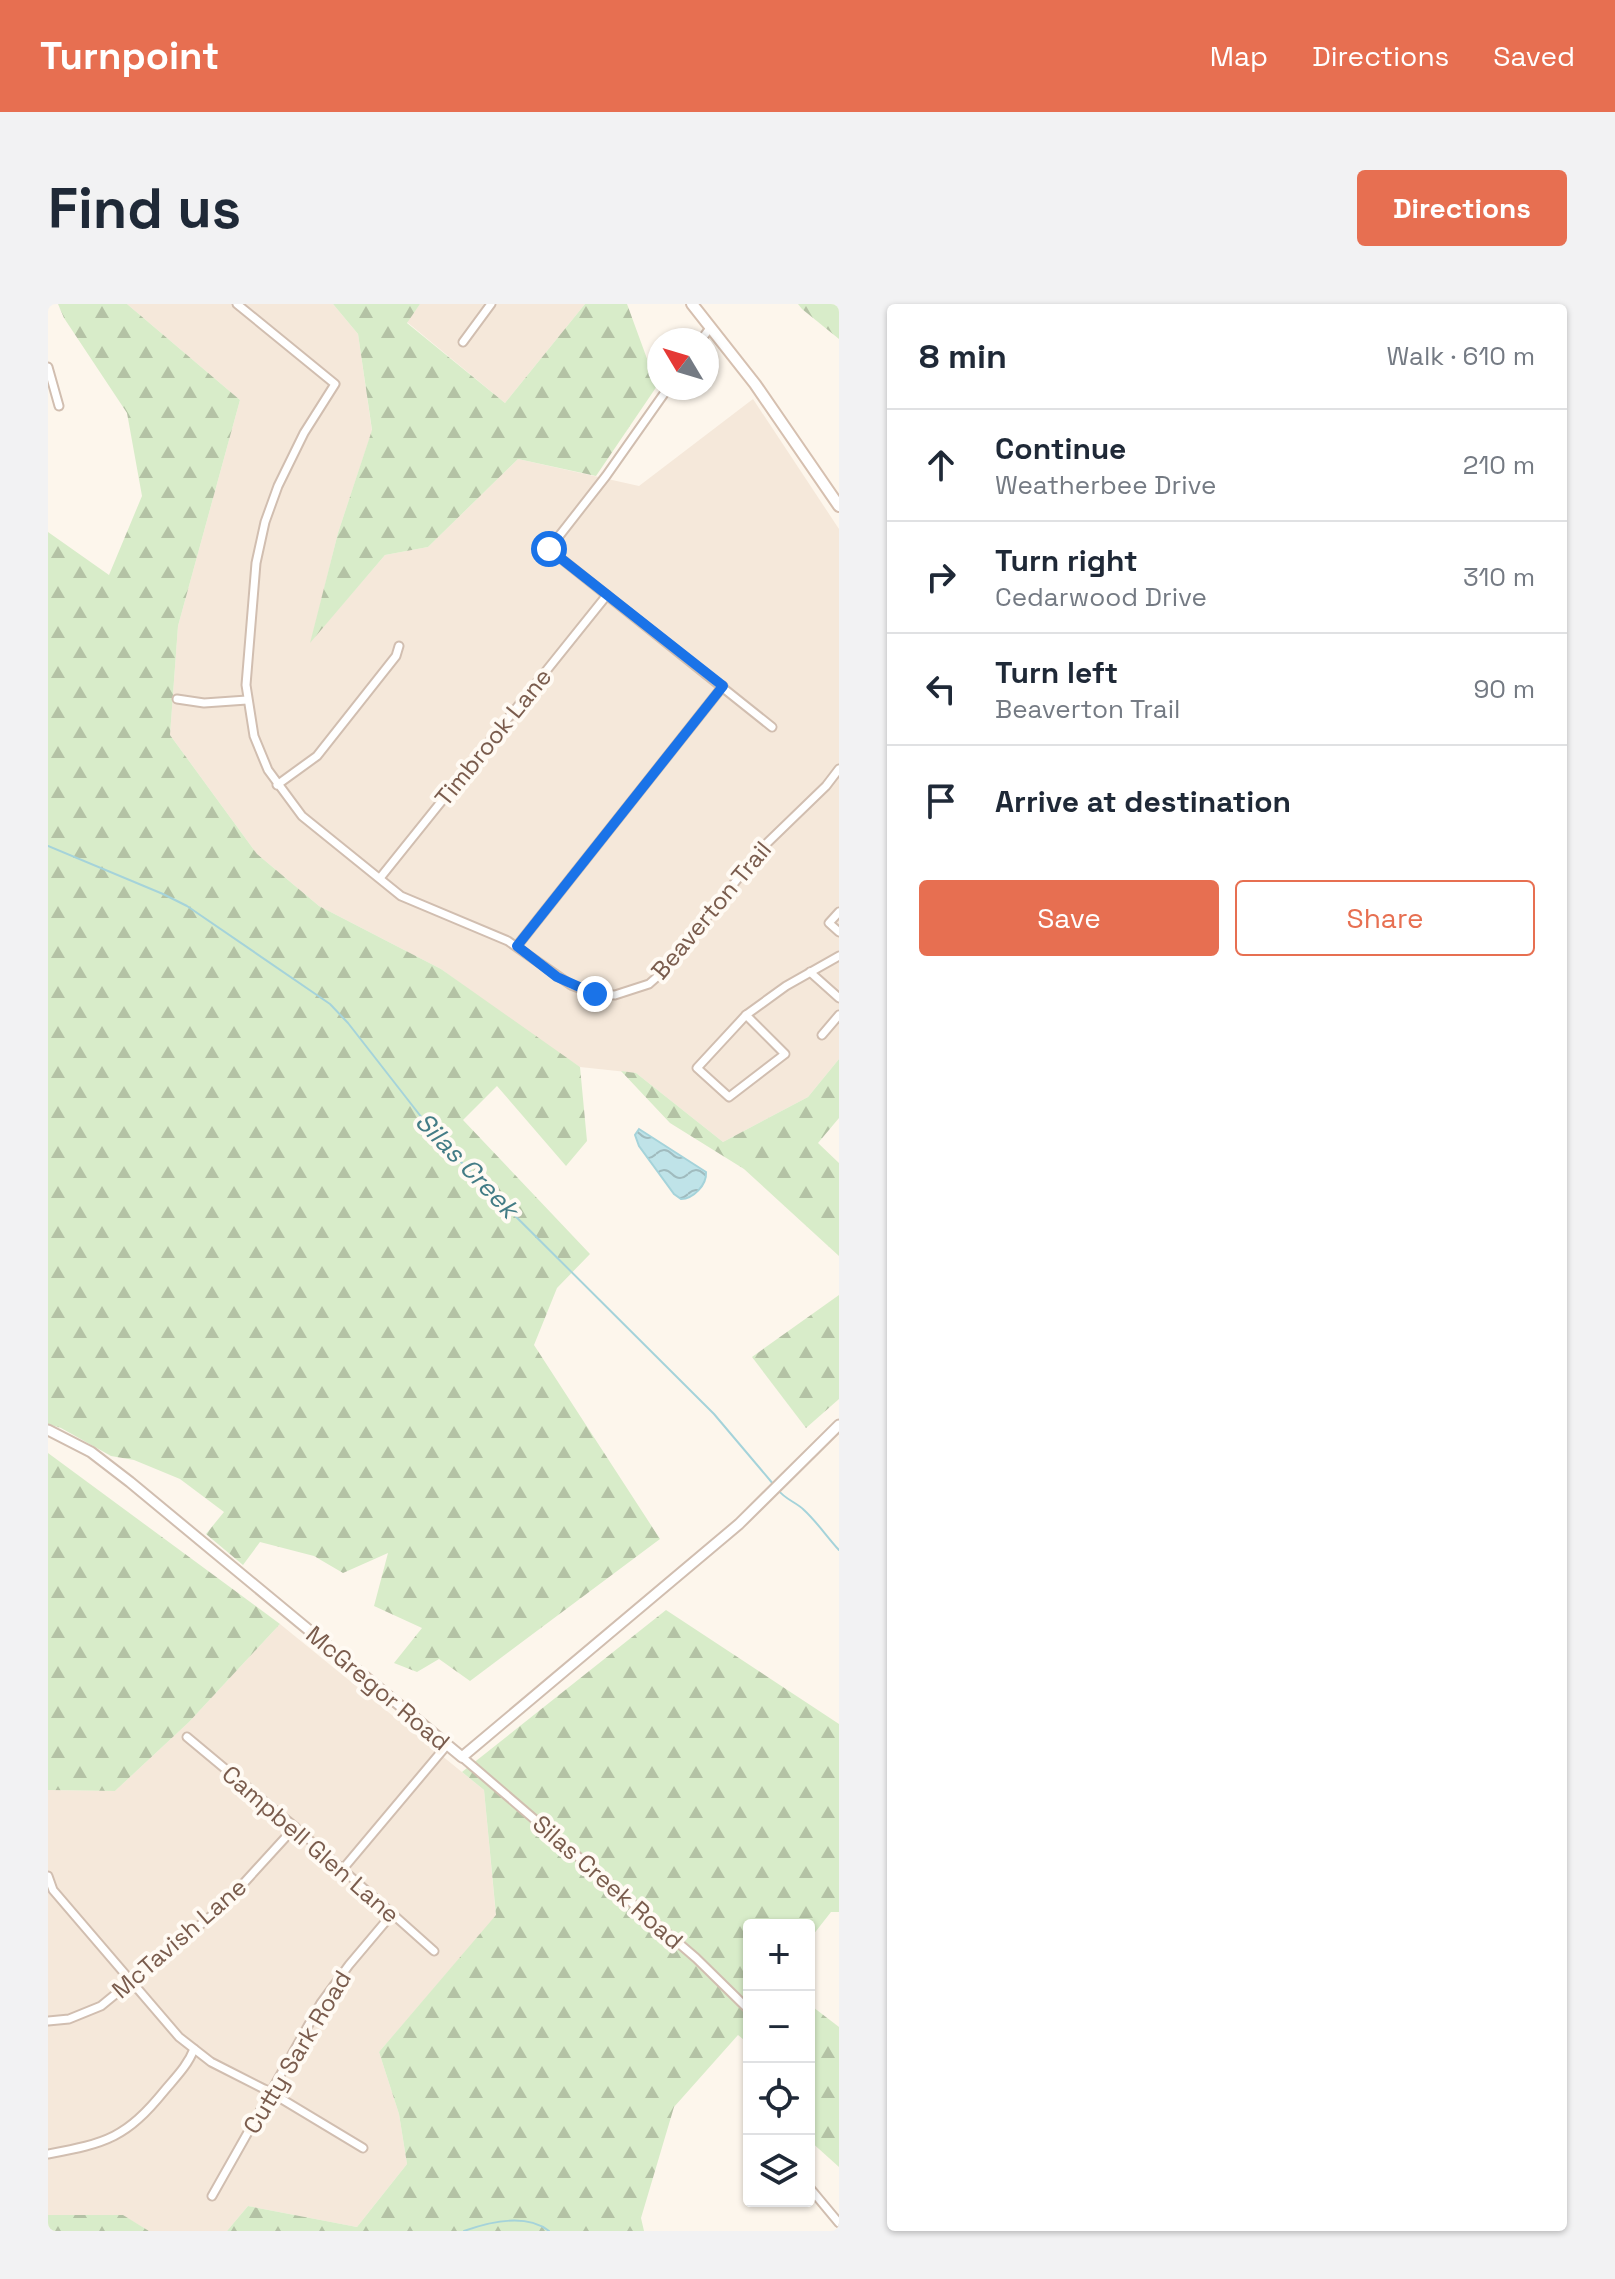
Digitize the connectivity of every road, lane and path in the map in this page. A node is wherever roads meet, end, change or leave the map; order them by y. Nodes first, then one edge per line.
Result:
1 (237, 304) edge
2 (491, 304) edge
3 (692, 304) edge
4 (710, 328) edge
5 (719, 339) edge
6 (463, 342) dead end
7 (48, 367) edge
8 (660, 400) edge
9 (59, 406) dead end
10 (839, 506) edge
11 (607, 595) junction
12 (399, 646) dead end
13 (723, 686) junction
14 (177, 699) dead end
15 (247, 700) junction
16 (772, 727) dead end
17 (839, 769) edge
18 (277, 785) junction
19 (380, 878) junction
20 (839, 912) edge
21 (839, 932) edge
22 (517, 946) junction
23 (839, 956) edge
24 (810, 972) junction
25 (839, 998) edge
26 (746, 1015) junction
27 (839, 1015) edge
28 (822, 1035) dead end
29 (839, 1425) edge
30 (48, 1430) edge
31 (187, 1737) dead end
32 (447, 1745) junction
33 (462, 1757) junction
34 (295, 1827) junction
35 (342, 1870) junction
36 (48, 1876) edge
37 (392, 1914) junction
38 (434, 1951) dead end
39 (130, 1981) junction
40 (743, 2004) edge
41 (48, 2021) edge
42 (194, 2049) junction
43 (270, 2092) junction
44 (363, 2148) dead end
45 (48, 2154) edge
46 (815, 2194) edge
47 (212, 2196) dead end
48 (839, 2223) edge

1 - 15 street, Beaverton Trail
2 - 6 street
3 - 4 main road
5 - 10 main road
7 - 9 street
8 - 11 street
11 - 13 street
11 - 19 street, Timbrook Lane
12 - 18 street
13 - 16 street
13 - 22 street
14 - 15 street
15 - 18 street, Beaverton Trail
17 - 22 street, Beaverton Trail
18 - 19 street, Beaverton Trail
19 - 22 street, Beaverton Trail
20 - 21 street
23 - 24 street
24 - 25 street
24 - 26 street
26 - 26 street
27 - 28 street
29 - 33 street, McGregor Road
30 - 32 street, McGregor Road
31 - 34 street, Campbell Glen Lane
32 - 33 street, McGregor Road
32 - 35 street
33 - 40 street, Silas Creek Road
34 - 35 street, Campbell Glen Lane
34 - 39 street, McTavish Lane
35 - 37 street, Campbell Glen Lane
36 - 39 street
37 - 38 street, Campbell Glen Lane
37 - 43 street, Cutty Sark Road
39 - 41 street, McTavish Lane
39 - 42 street
42 - 43 street
42 - 45 street
43 - 44 street
43 - 47 street, Cutty Sark Road
46 - 48 street

